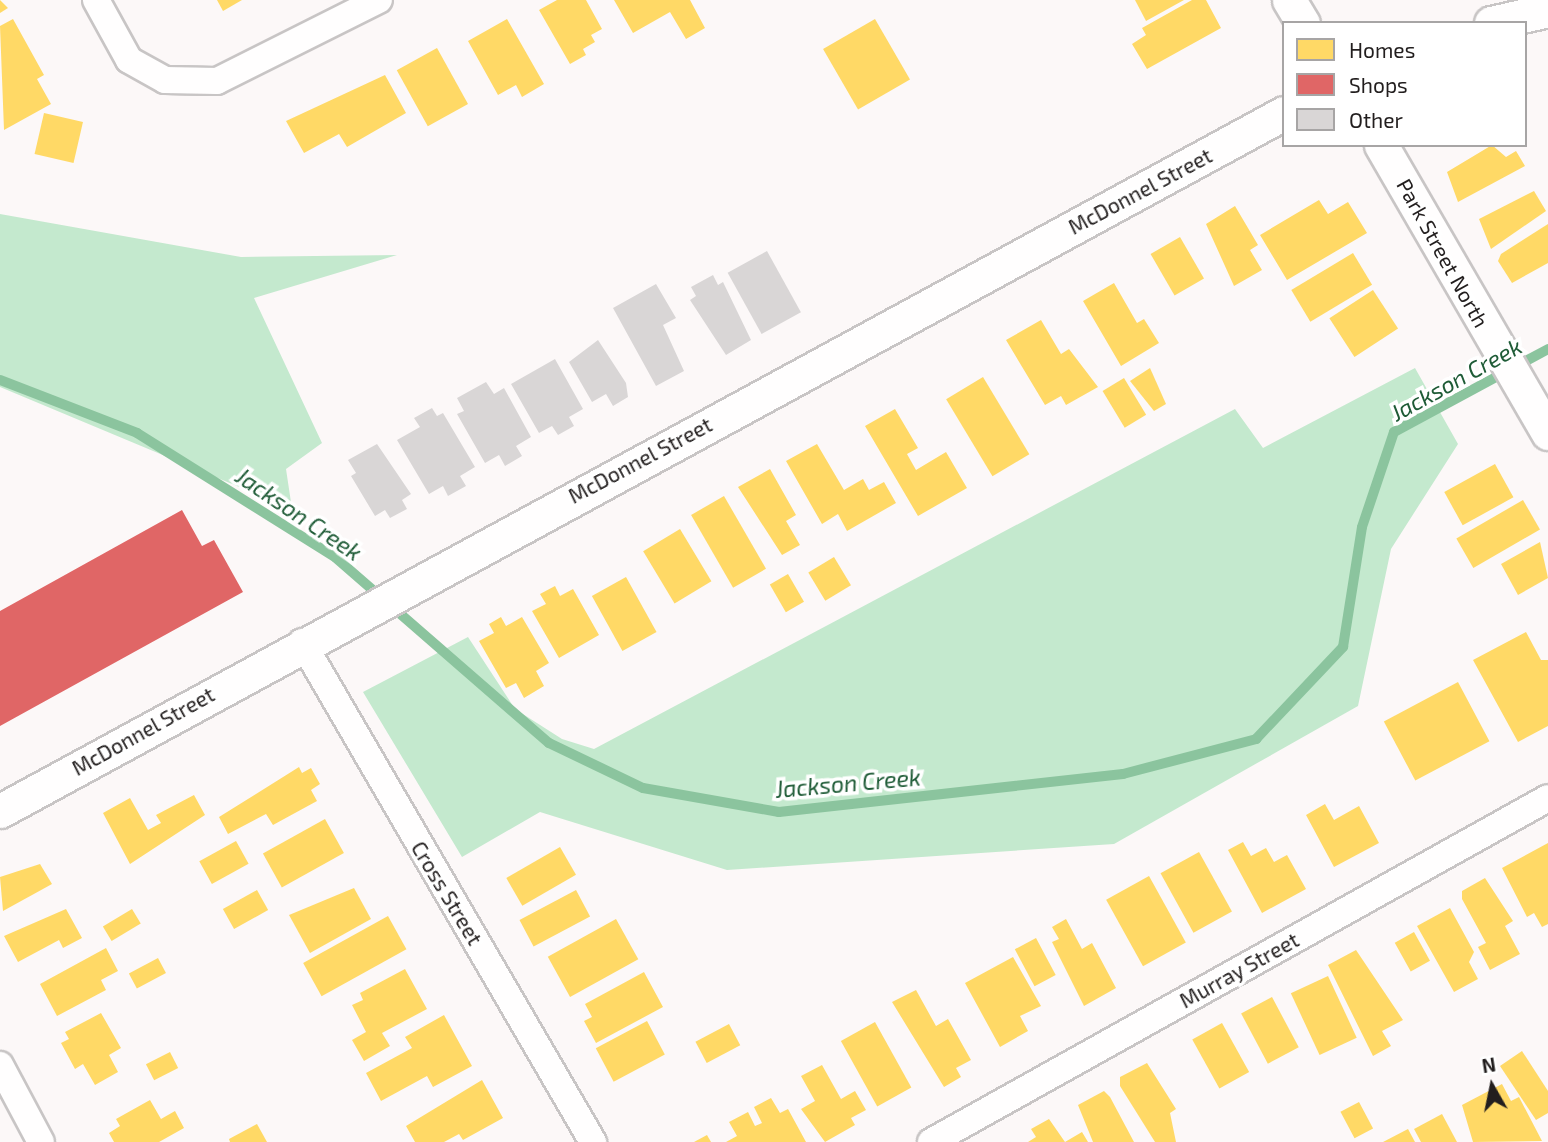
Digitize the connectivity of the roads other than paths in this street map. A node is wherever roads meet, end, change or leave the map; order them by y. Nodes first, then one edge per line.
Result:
1 (96, 0) edge
2 (379, 0) edge
3 (1289, 0) edge
4 (1548, 10) edge
5 (1302, 21) edge
6 (1500, 21) edge
7 (1282, 115) edge
8 (1382, 147) edge
9 (1548, 433) edge
10 (302, 642) junction
11 (1548, 798) edge
12 (0, 811) edge
13 (0, 1065) edge
14 (41, 1142) edge
15 (593, 1142) edge
16 (931, 1142) edge

1 - 2 street
3 - 5 street
4 - 6 street
7 - 10 street, McDonnel Street
8 - 9 street, Park Street North
10 - 12 street, McDonnel Street
10 - 15 street, Cross Street
11 - 16 street, Murray Street
13 - 14 street

